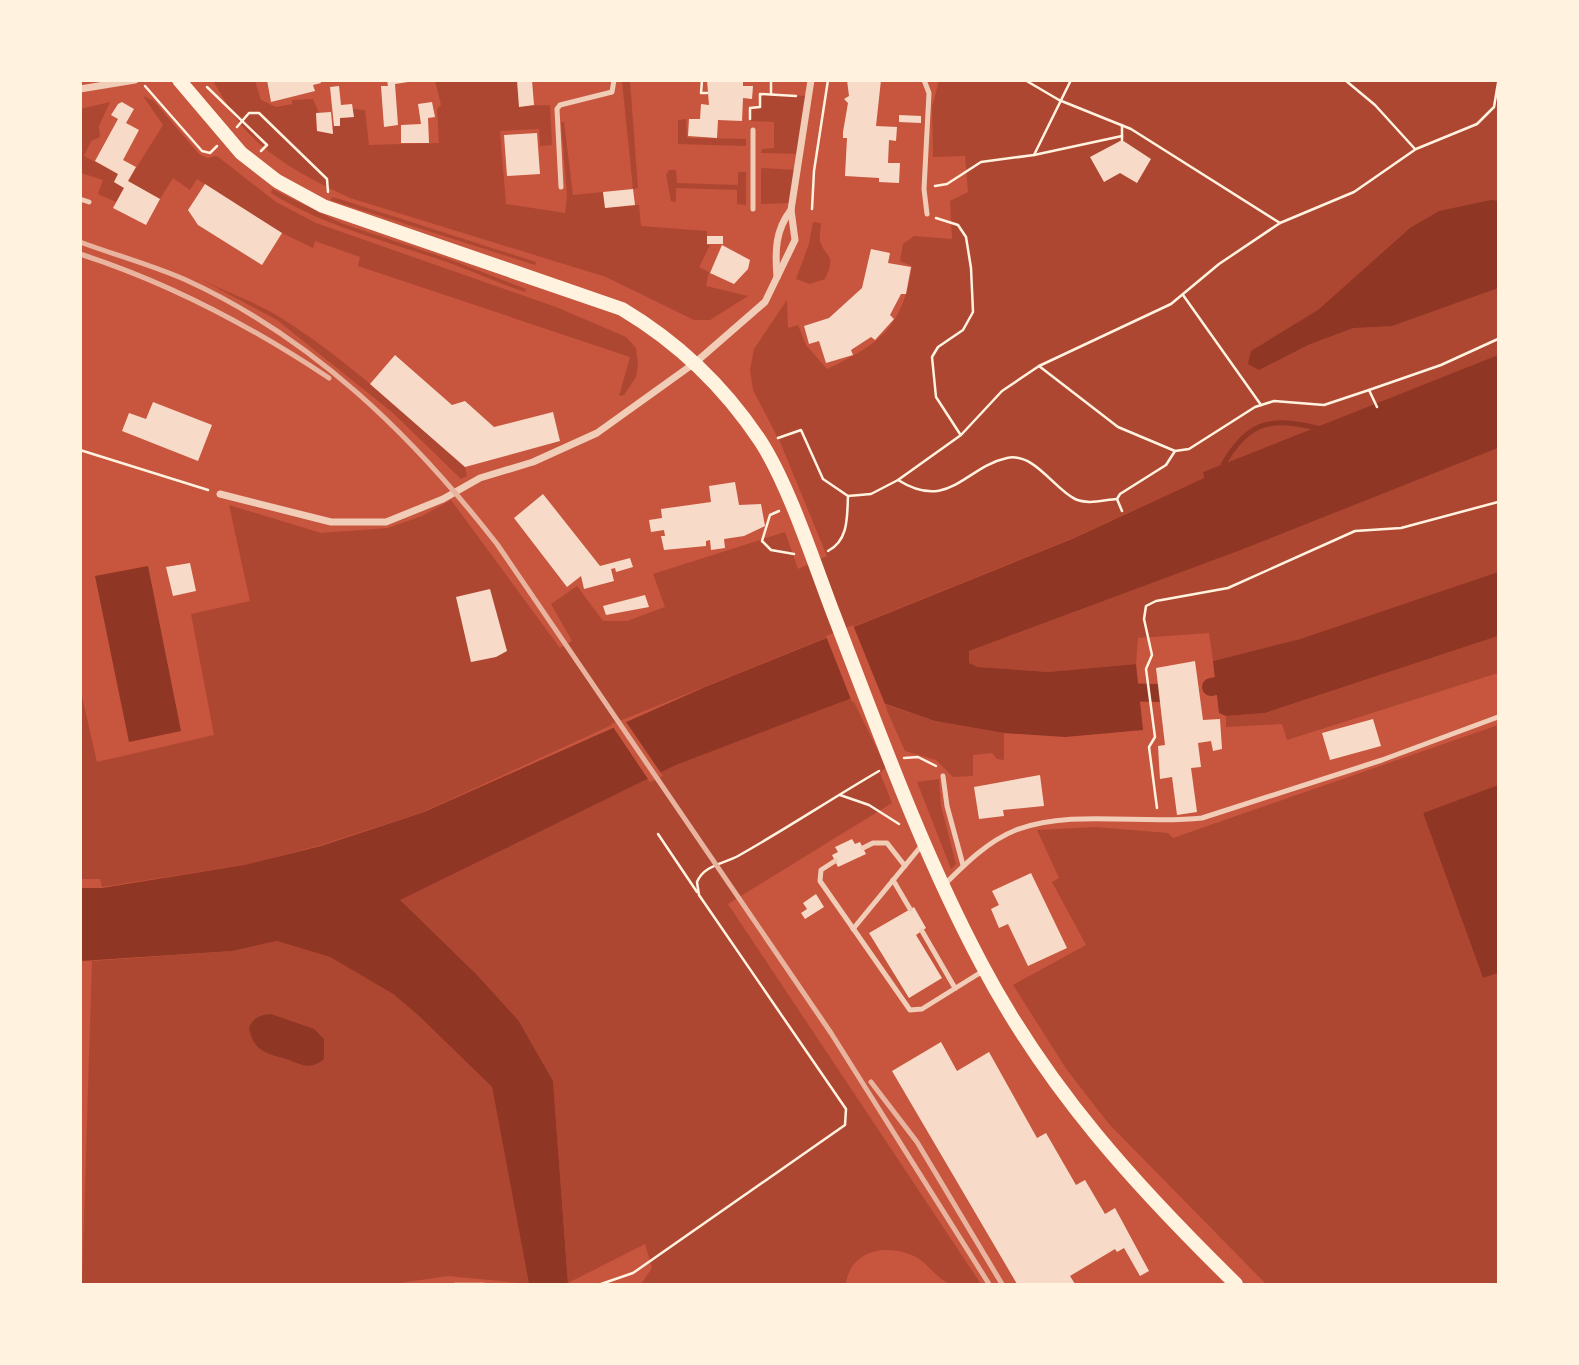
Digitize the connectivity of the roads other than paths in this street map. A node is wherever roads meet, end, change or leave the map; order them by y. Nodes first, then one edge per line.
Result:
1 (135, 80) edge
2 (179, 80) edge
3 (614, 80) edge
4 (811, 80) edge
5 (924, 80) edge
6 (80, 89) edge
7 (753, 130) road end
8 (561, 187) dead end
9 (80, 199) edge
10 (89, 202) dead end
11 (753, 209) dead end
12 (791, 210) junction
13 (927, 214) road end
14 (777, 277) junction
15 (696, 362) junction
16 (220, 494) road end
17 (1499, 717) edge
18 (943, 776) dead end
19 (922, 839) junction
20 (863, 848) dead end
21 (835, 861) dead end
22 (963, 865) junction
23 (905, 866) junction
24 (893, 880) junction
25 (943, 886) junction
26 (910, 909) dead end
27 (853, 929) junction
28 (922, 931) dead end
29 (985, 970) junction
30 (955, 988) junction
31 (1236, 1284) edge

1 - 6 street
2 - 15 main road
3 - 8 lane
4 - 12 street
5 - 13 lane
7 - 11 lane
9 - 10 lane
12 - 14 street
12 - 14 street
14 - 15 street
15 - 16 street
15 - 19 main road
17 - 22 lane
18 - 22 lane
19 - 23 lane
19 - 25 main road
20 - 23 lane
21 - 27 lane
22 - 25 lane
23 - 24 lane
24 - 26 lane
24 - 27 lane
25 - 29 main road
27 - 30 lane
28 - 30 lane
29 - 30 lane
29 - 31 main road

